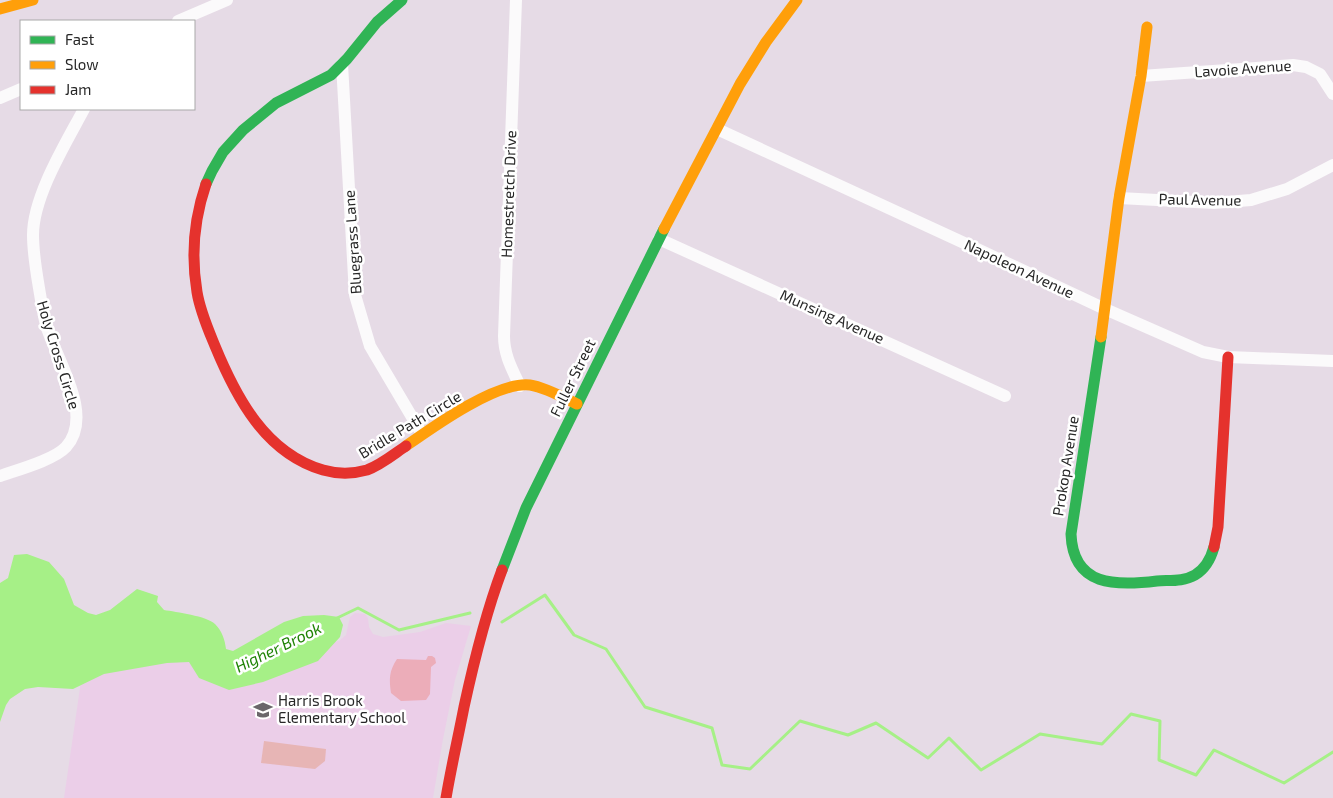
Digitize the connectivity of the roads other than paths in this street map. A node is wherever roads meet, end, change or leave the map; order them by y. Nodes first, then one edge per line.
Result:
1 (33, 0) edge
2 (227, 0) edge
3 (402, 0) edge
4 (516, 0) edge
5 (797, 0) edge
6 (0, 9) edge
7 (180, 20) edge
8 (1147, 27) dead end
9 (342, 64) junction
10 (1141, 76) junction
11 (20, 89) edge
12 (1333, 94) edge
13 (0, 98) edge
14 (83, 110) edge
15 (717, 129) junction
16 (1333, 165) edge
17 (1118, 198) junction
18 (659, 239) junction
19 (1105, 309) junction
20 (1228, 358) junction
21 (1333, 361) edge
22 (520, 386) junction
23 (1005, 396) dead end
24 (577, 404) junction
25 (422, 434) junction
26 (0, 476) edge
27 (446, 798) edge

1 - 6 street
2 - 7 street
3 - 9 street, Bridle Path Circle
4 - 22 street, Homestretch Drive
5 - 15 street, Fuller Street
8 - 10 street, Prokop Avenue
9 - 25 street, Bluegrass Lane
9 - 25 street, Bridle Path Circle
10 - 12 street, Lavoie Avenue
10 - 17 street, Prokop Avenue
11 - 13 street
14 - 26 street, Holy Cross Circle
15 - 18 street, Fuller Street
15 - 19 street, Napoleon Avenue
16 - 17 street, Paul Avenue
17 - 19 street, Prokop Avenue
18 - 23 street, Munsing Avenue
18 - 24 street, Fuller Street
19 - 20 street, Napoleon Avenue
19 - 20 street, Prokop Avenue
20 - 21 street, Napoleon Avenue
22 - 24 street, Bridle Path Circle
22 - 25 street, Bridle Path Circle
24 - 27 street, Fuller Street

